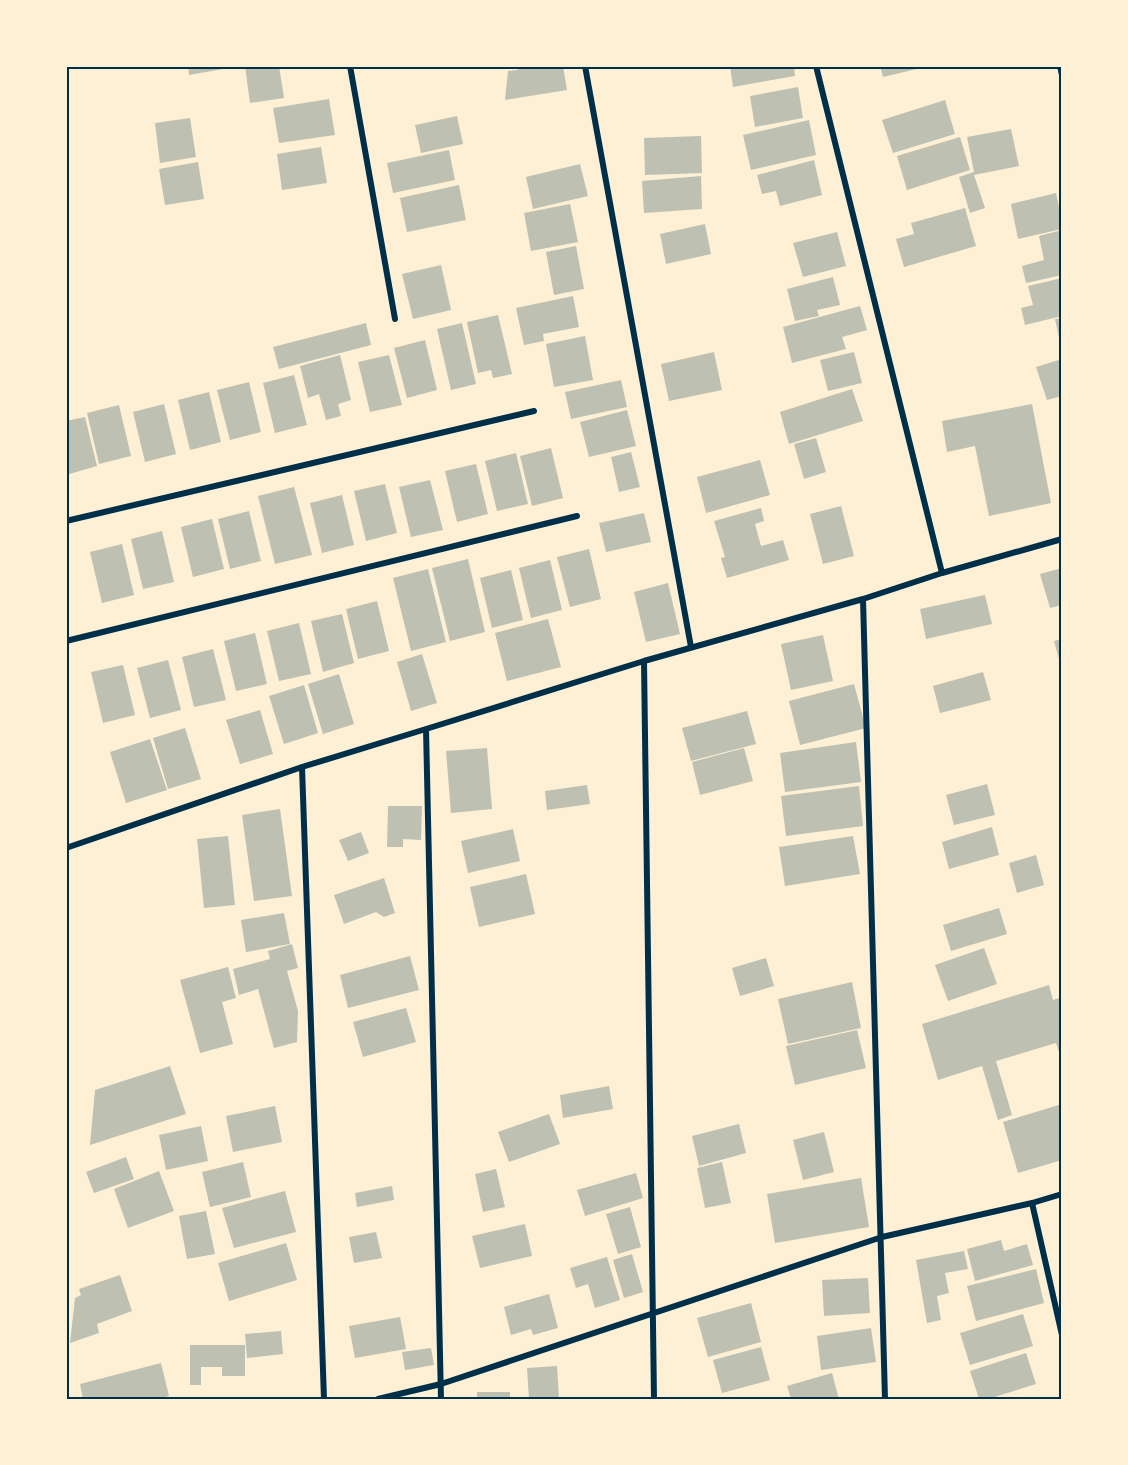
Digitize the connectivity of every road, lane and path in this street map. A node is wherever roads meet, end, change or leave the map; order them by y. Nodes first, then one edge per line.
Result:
1 (350, 66) edge
2 (585, 66) edge
3 (816, 66) edge
4 (1060, 66) edge
5 (1062, 75) edge
6 (395, 319) dead end
7 (534, 411) dead end
8 (577, 516) dead end
9 (66, 521) edge
10 (1062, 539) edge
11 (942, 573) junction
12 (863, 599) junction
13 (66, 641) edge
14 (692, 647) junction
15 (644, 661) junction
16 (426, 729) junction
17 (302, 766) junction
18 (66, 848) edge
19 (1062, 1194) edge
20 (1032, 1203) junction
21 (882, 1237) junction
22 (652, 1314) junction
23 (1062, 1335) edge
24 (441, 1384) junction
25 (324, 1399) edge
26 (378, 1399) edge
27 (441, 1399) edge
28 (654, 1399) edge
29 (885, 1399) edge

1 - 6 street
2 - 14 street
3 - 11 street
4 - 5 street
7 - 9 street
8 - 13 street
10 - 11 street
11 - 12 street
12 - 14 street
12 - 21 street
14 - 15 street
15 - 16 street
15 - 22 street
16 - 17 street
16 - 24 street
17 - 18 street
17 - 25 street
19 - 20 street
20 - 21 street
20 - 23 street
21 - 22 street
21 - 29 street
22 - 24 street
22 - 28 street
24 - 26 street
24 - 27 street

